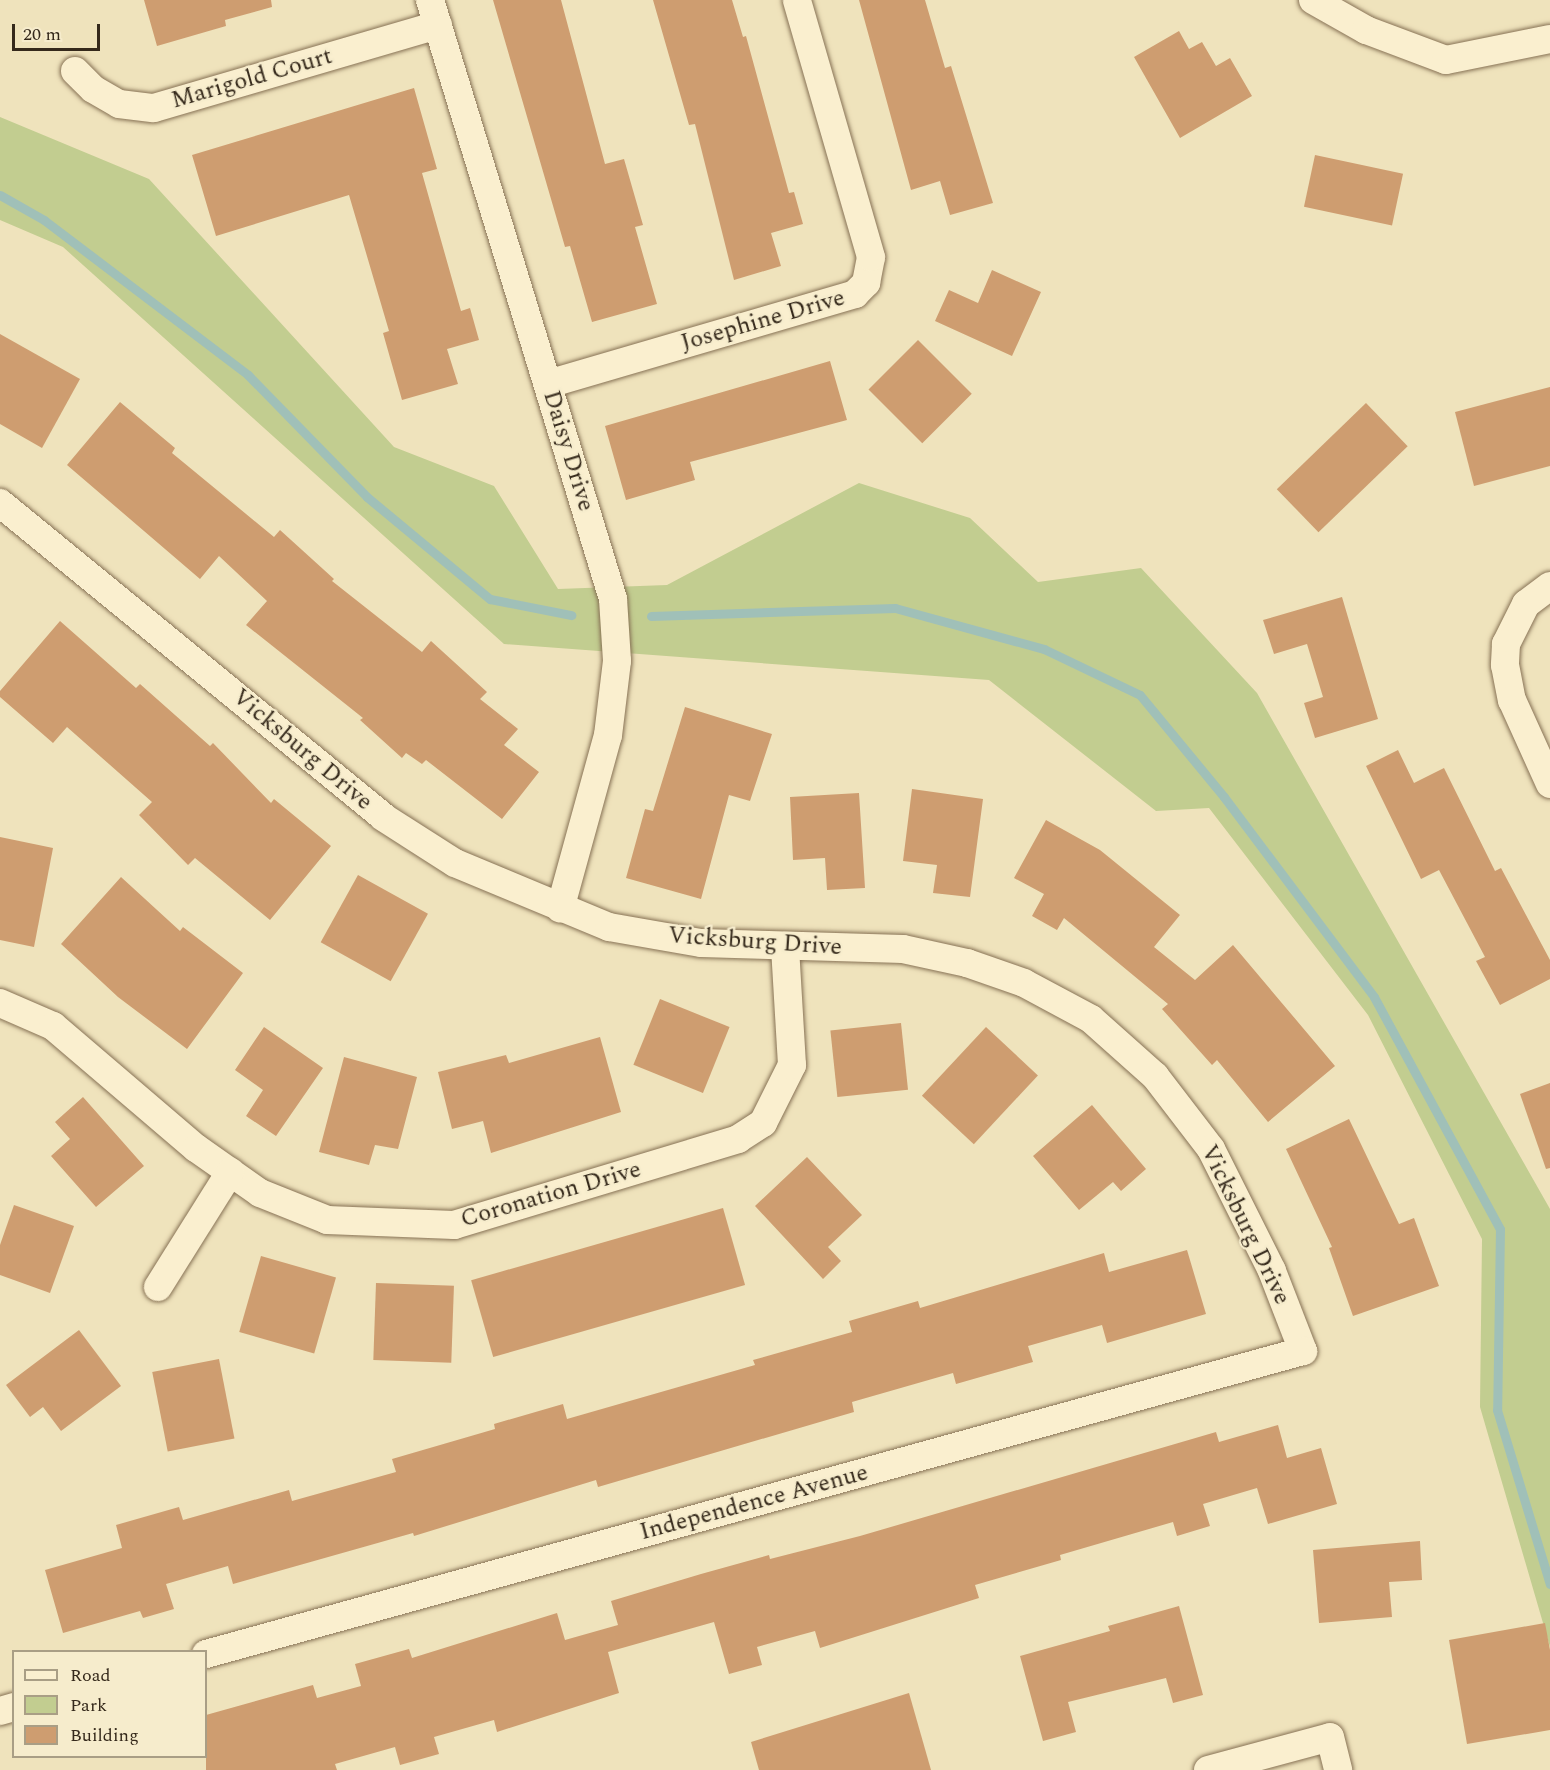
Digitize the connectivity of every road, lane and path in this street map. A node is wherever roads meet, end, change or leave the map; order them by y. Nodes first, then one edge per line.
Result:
1 (797, 0) edge
2 (1313, 0) edge
3 (434, 13) edge
4 (1550, 39) edge
5 (75, 70) dead end
6 (548, 384) junction
7 (0, 503) edge
8 (1550, 586) edge
9 (1550, 784) edge
10 (560, 909) junction
11 (785, 946) junction
12 (0, 1003) edge
13 (230, 1172) junction
14 (158, 1287) dead end
15 (1303, 1351) joint
16 (207, 1654) edge
17 (1208, 1770) edge
18 (1338, 1770) edge

1 - 6 street, Josephine Drive
2 - 4 street
3 - 5 street, Marigold Court
3 - 6 street, Daisy Drive
6 - 10 street, Daisy Drive
7 - 10 street, Vicksburg Drive
8 - 9 street
10 - 11 street, Vicksburg Drive
11 - 13 street, Coronation Drive
11 - 15 street, Vicksburg Drive
12 - 13 street, Coronation Drive
13 - 14 street
15 - 16 street, Independence Avenue
17 - 18 street

